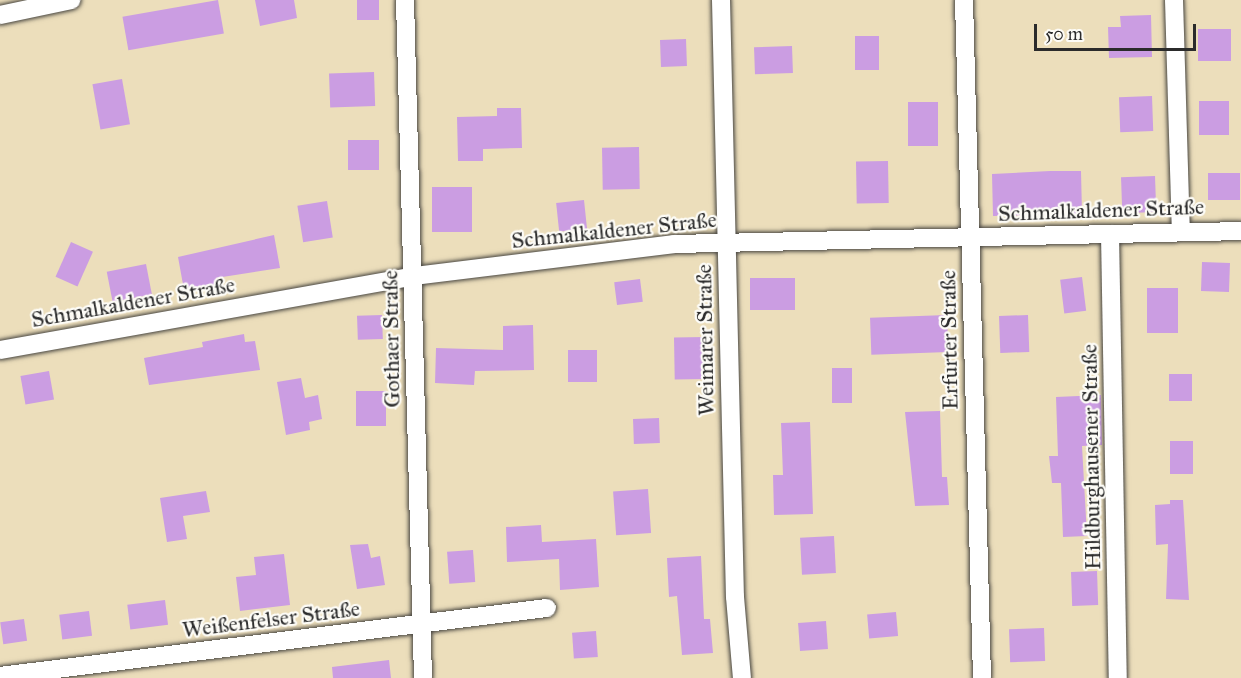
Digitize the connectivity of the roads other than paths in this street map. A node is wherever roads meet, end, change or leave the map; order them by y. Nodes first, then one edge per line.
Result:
1 (71, 0) edge
2 (405, 0) edge
3 (721, 0) edge
4 (964, 0) edge
5 (1174, 0) edge
6 (0, 15) edge
7 (1241, 231) edge
8 (1181, 232) junction
9 (1110, 234) junction
10 (971, 238) junction
11 (727, 242) junction
12 (414, 276) junction
13 (0, 351) edge
14 (547, 608) dead end
15 (421, 624) junction
16 (0, 676) edge
17 (423, 678) edge
18 (742, 678) edge
19 (982, 678) edge
20 (1118, 678) edge

1 - 6 street
2 - 12 street, Gothaer Straße
3 - 11 street, Weimarer Straße
4 - 10 street, Erfurter Straße
5 - 8 street
7 - 8 street, Schmalkaldener Straße
8 - 9 street, Schmalkaldener Straße
9 - 10 street, Schmalkaldener Straße
9 - 20 street, Hildburghausener Straße
10 - 11 street, Schmalkaldener Straße
10 - 19 street, Erfurter Straße
11 - 12 street, Schmalkaldener Straße
11 - 18 street, Weimarer Straße
12 - 13 street, Schmalkaldener Straße
12 - 15 street, Gothaer Straße
14 - 15 street, Weißenfelser Straße
15 - 16 street, Weißenfelser Straße
15 - 17 street, Gothaer Straße

